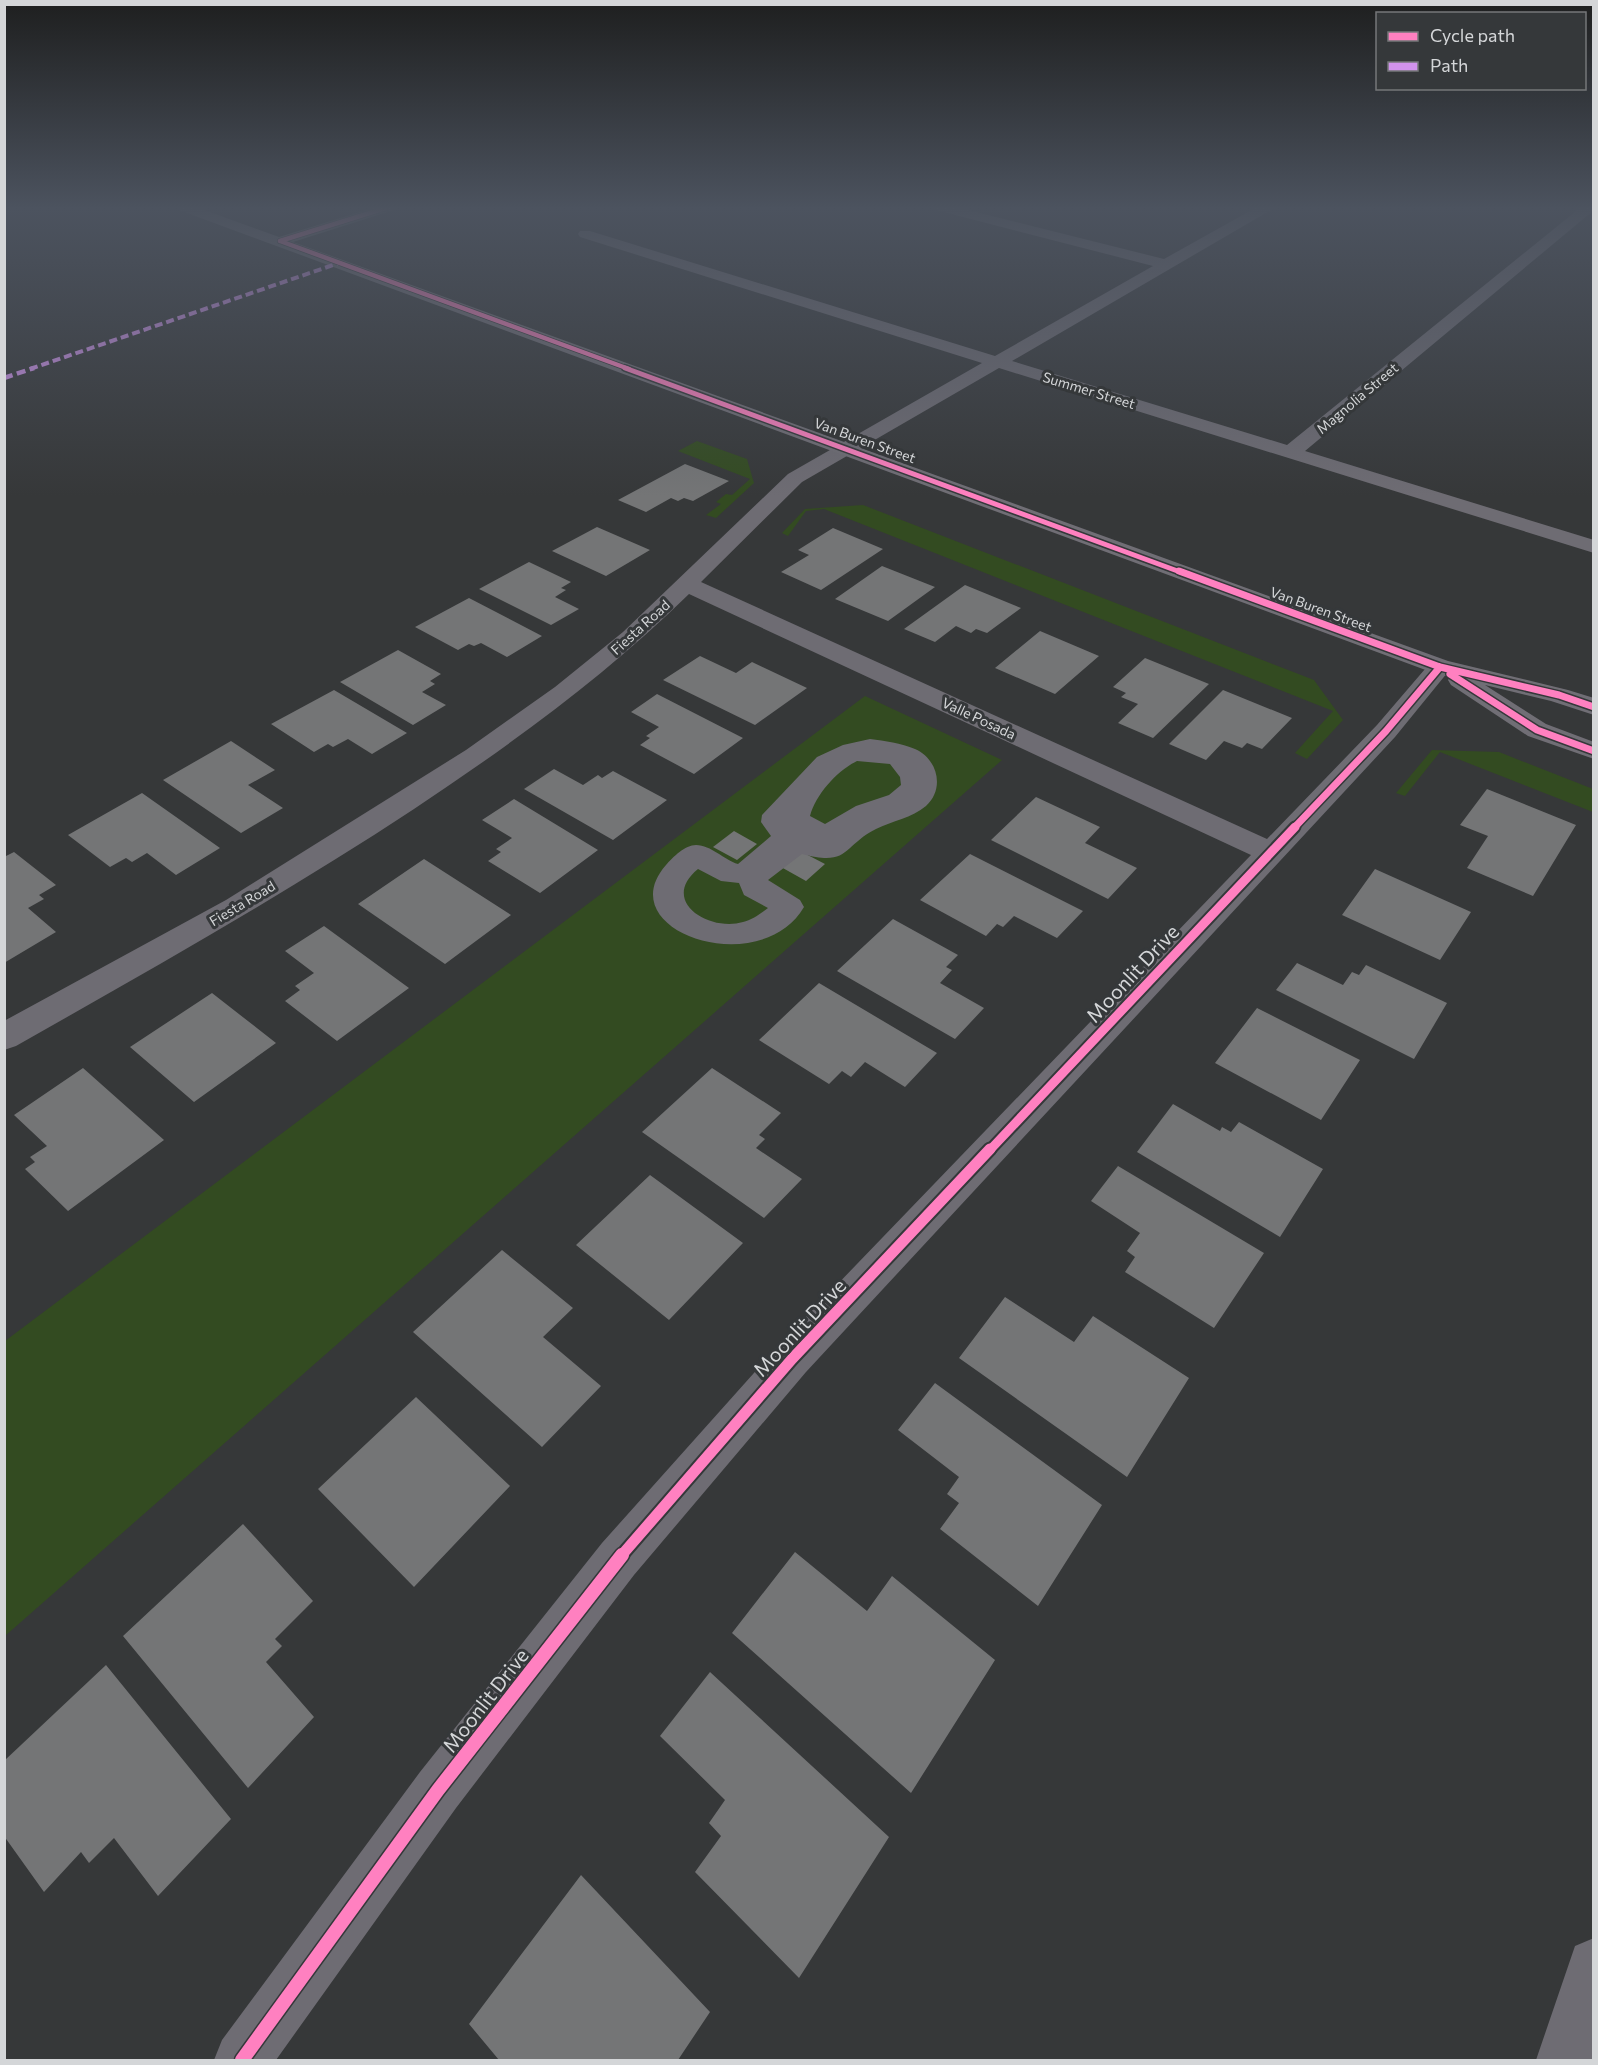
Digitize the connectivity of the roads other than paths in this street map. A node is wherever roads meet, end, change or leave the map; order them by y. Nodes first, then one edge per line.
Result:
1 (451, 303) edge
2 (808, 303) edge
3 (1098, 303) edge
4 (1472, 303) edge
5 (997, 362) junction
6 (847, 448) junction
7 (1290, 453) junction
8 (1593, 547) edge
9 (687, 584) junction
10 (1440, 667) junction
11 (1593, 707) edge
12 (1593, 751) edge
13 (850, 823) joint
14 (1271, 853) junction
15 (4, 1037) edge
16 (1593, 1965) edge
17 (242, 2061) edge
18 (1564, 2061) edge

1 - 6 street, Van Buren Street
2 - 5 street, Summer Street
3 - 5 street, Fiesta Road
4 - 7 street, Magnolia Street
5 - 6 street, Fiesta Road
5 - 7 street, Summer Street
6 - 9 street, Fiesta Road
6 - 10 street, Van Buren Street
7 - 8 street, Summer Street
9 - 14 street, Valle Posada
9 - 15 street, Fiesta Road
10 - 11 street, Van Buren Street
10 - 12 street, Van Buren Street
10 - 14 street, Moonlit Drive
13 - 13 street
14 - 17 street, Moonlit Drive
16 - 18 street

